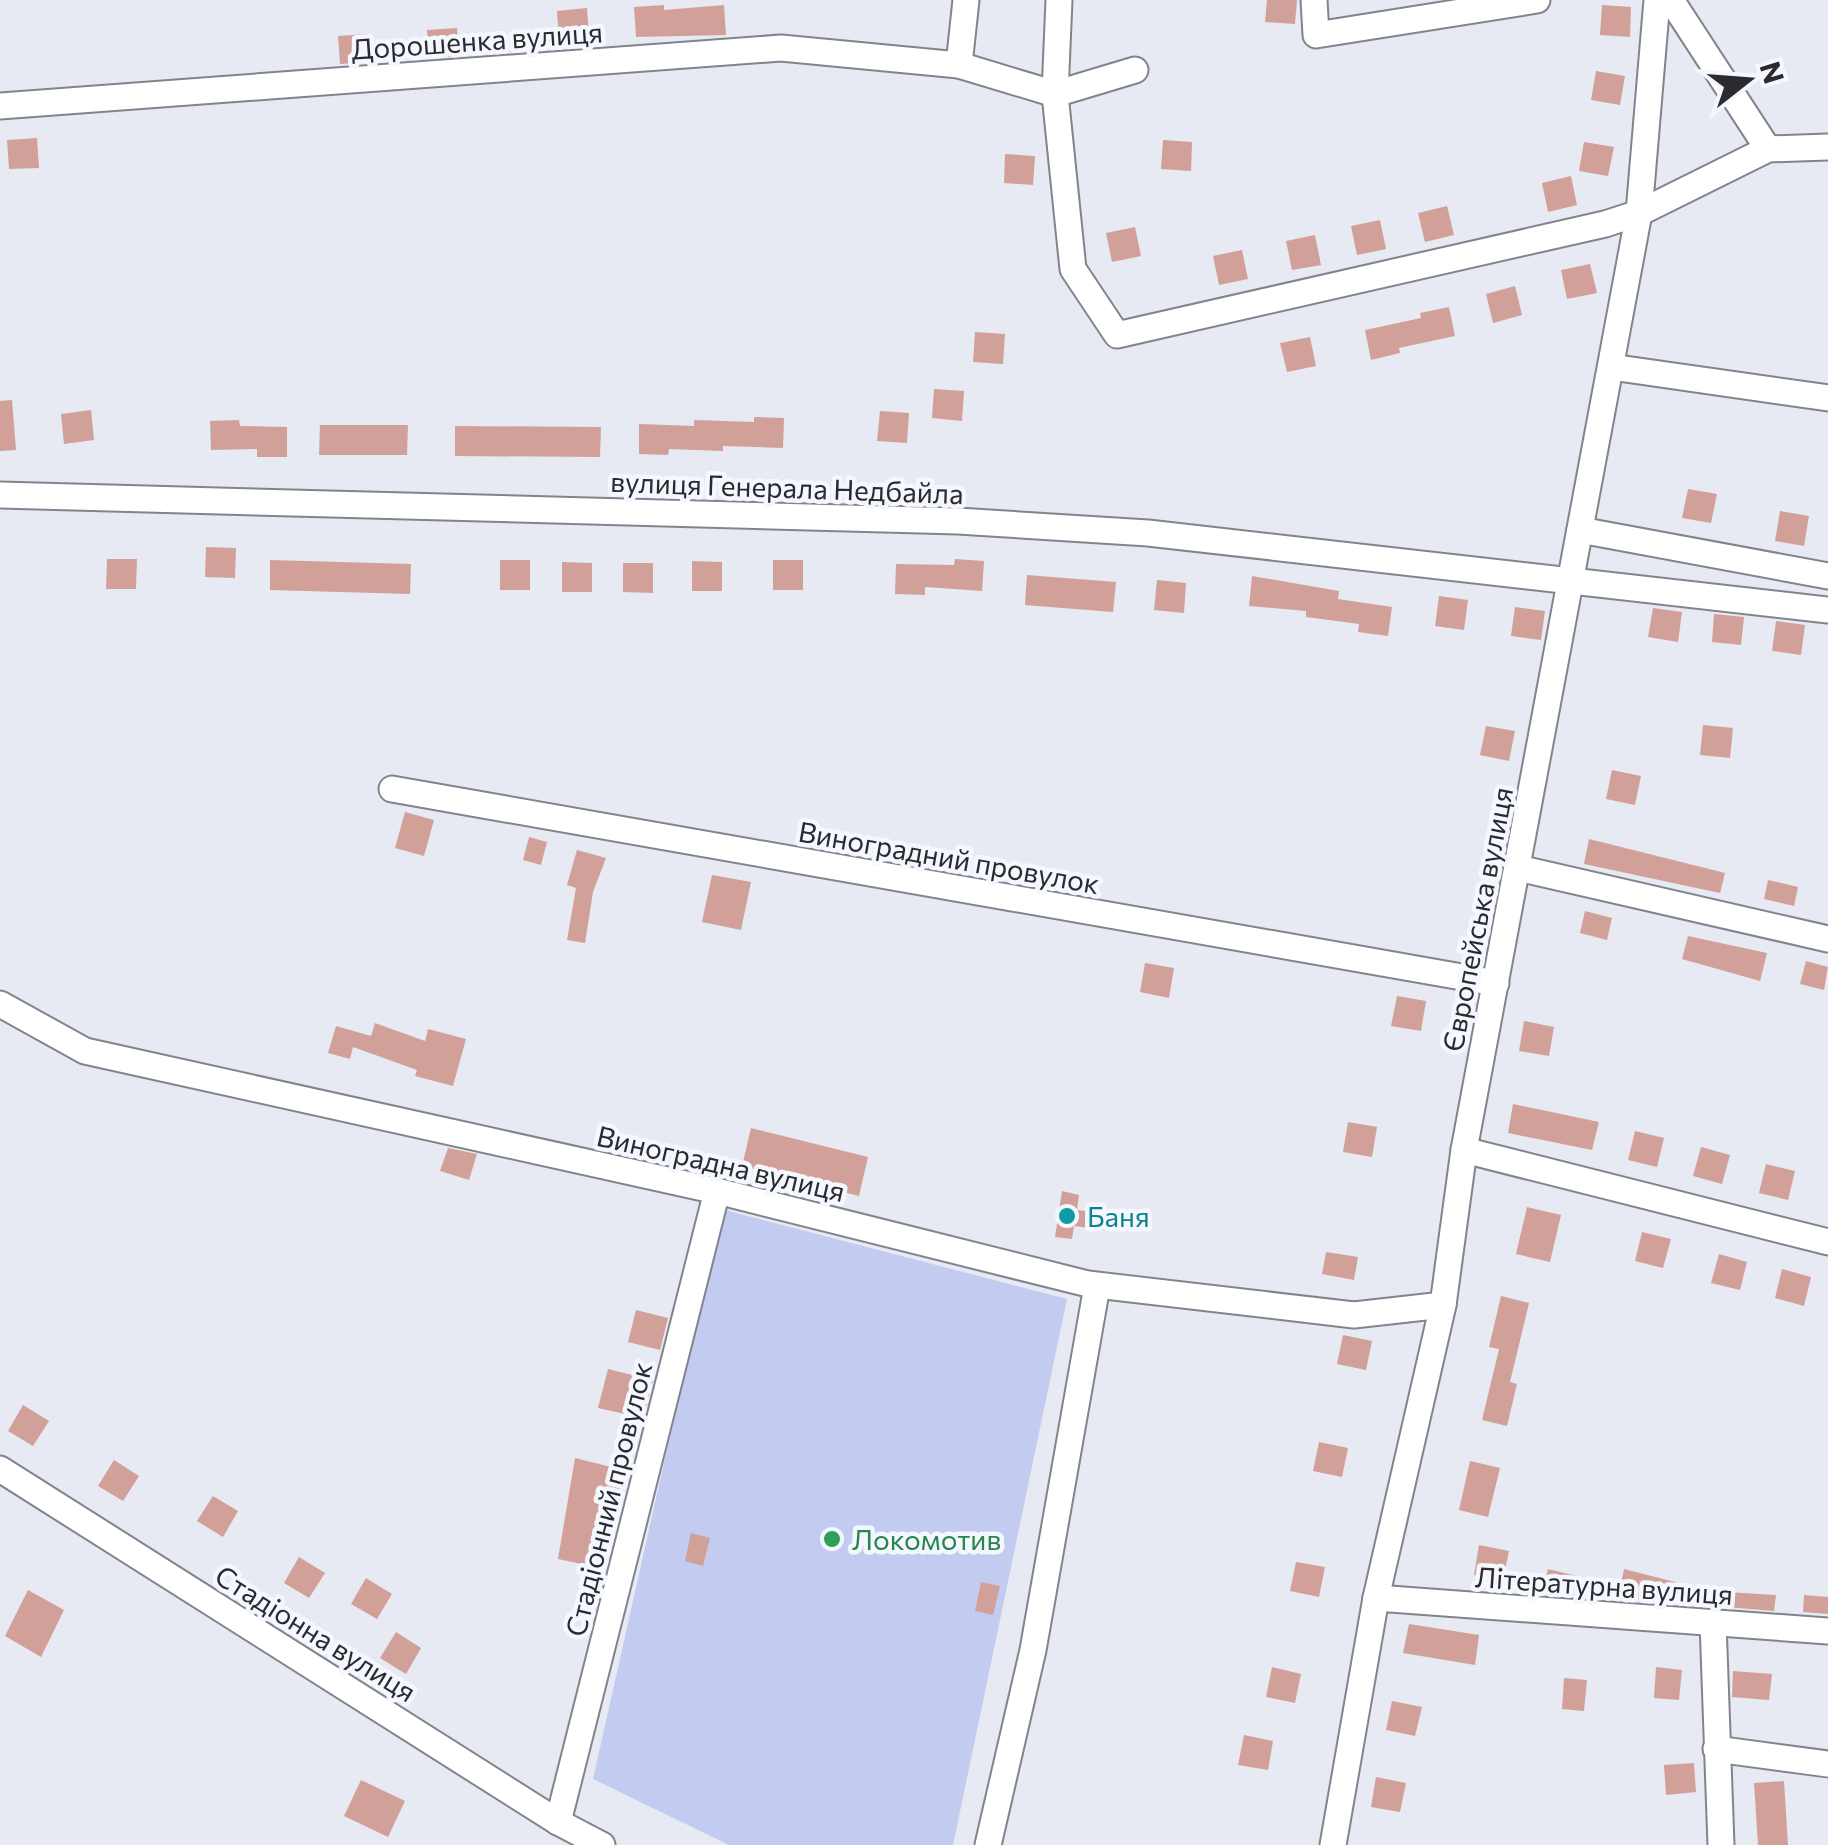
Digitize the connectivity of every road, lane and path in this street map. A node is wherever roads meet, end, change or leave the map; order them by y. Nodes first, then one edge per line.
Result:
1 (966, 0) edge
2 (1059, 0) edge
3 (1314, 0) edge
4 (1538, 0) edge
5 (1657, 0) edge
6 (1671, 0) edge
7 (959, 64) junction
8 (1134, 70) dead end
9 (1055, 94) junction
10 (0, 106) edge
11 (1828, 147) edge
12 (1768, 148) junction
13 (1639, 214) junction
14 (1610, 366) junction
15 (1828, 398) edge
16 (0, 496) edge
17 (1580, 530) junction
18 (1828, 576) edge
19 (1570, 578) junction
20 (1828, 610) edge
21 (392, 789) dead end
22 (1518, 868) junction
23 (1828, 938) edge
24 (1496, 984) junction
25 (0, 1004) edge
26 (1464, 1150) junction
27 (717, 1192) junction
28 (1828, 1242) edge
29 (1097, 1286) junction
30 (1443, 1304) junction
31 (0, 1469) edge
32 (1376, 1598) junction
33 (1713, 1622) junction
34 (1828, 1631) edge
35 (1716, 1749) junction
36 (1828, 1764) edge
37 (558, 1822) junction
38 (602, 1845) edge
39 (988, 1845) edge
40 (1333, 1845) edge
41 (1721, 1845) edge

1 - 7 street
2 - 9 street
3 - 4 street
5 - 13 street, Європейська вулиця
6 - 12 street
7 - 9 street, Дорошенка вулиця
7 - 10 street, Дорошенка вулиця
8 - 9 street
9 - 13 street
11 - 12 street
12 - 13 street
13 - 14 street, Європейська вулиця
14 - 15 street
14 - 17 street, Європейська вулиця
16 - 19 street, вулиця Генерала Недбайла
17 - 18 street
17 - 19 street, Європейська вулиця
19 - 20 street, вулиця Генерала Недбайла
19 - 22 street, Європейська вулиця
21 - 24 street, Виноградний провулок
22 - 23 street
22 - 24 street, Європейська вулиця
24 - 26 street, Європейська вулиця
25 - 27 street, Виноградна вулиця
26 - 28 street
26 - 30 street, Європейська вулиця
27 - 29 street, Виноградна вулиця
27 - 37 street, Стадіонний провулок
29 - 30 street, Виноградна вулиця
29 - 39 street
30 - 32 street, Європейська вулиця
31 - 37 street, Стадіонна вулиця
32 - 33 street, Літературна вулиця
32 - 40 street, Європейська вулиця
33 - 34 street, Літературна вулиця
33 - 35 street
35 - 36 street
35 - 41 street
37 - 38 street, Стадіонна вулиця

